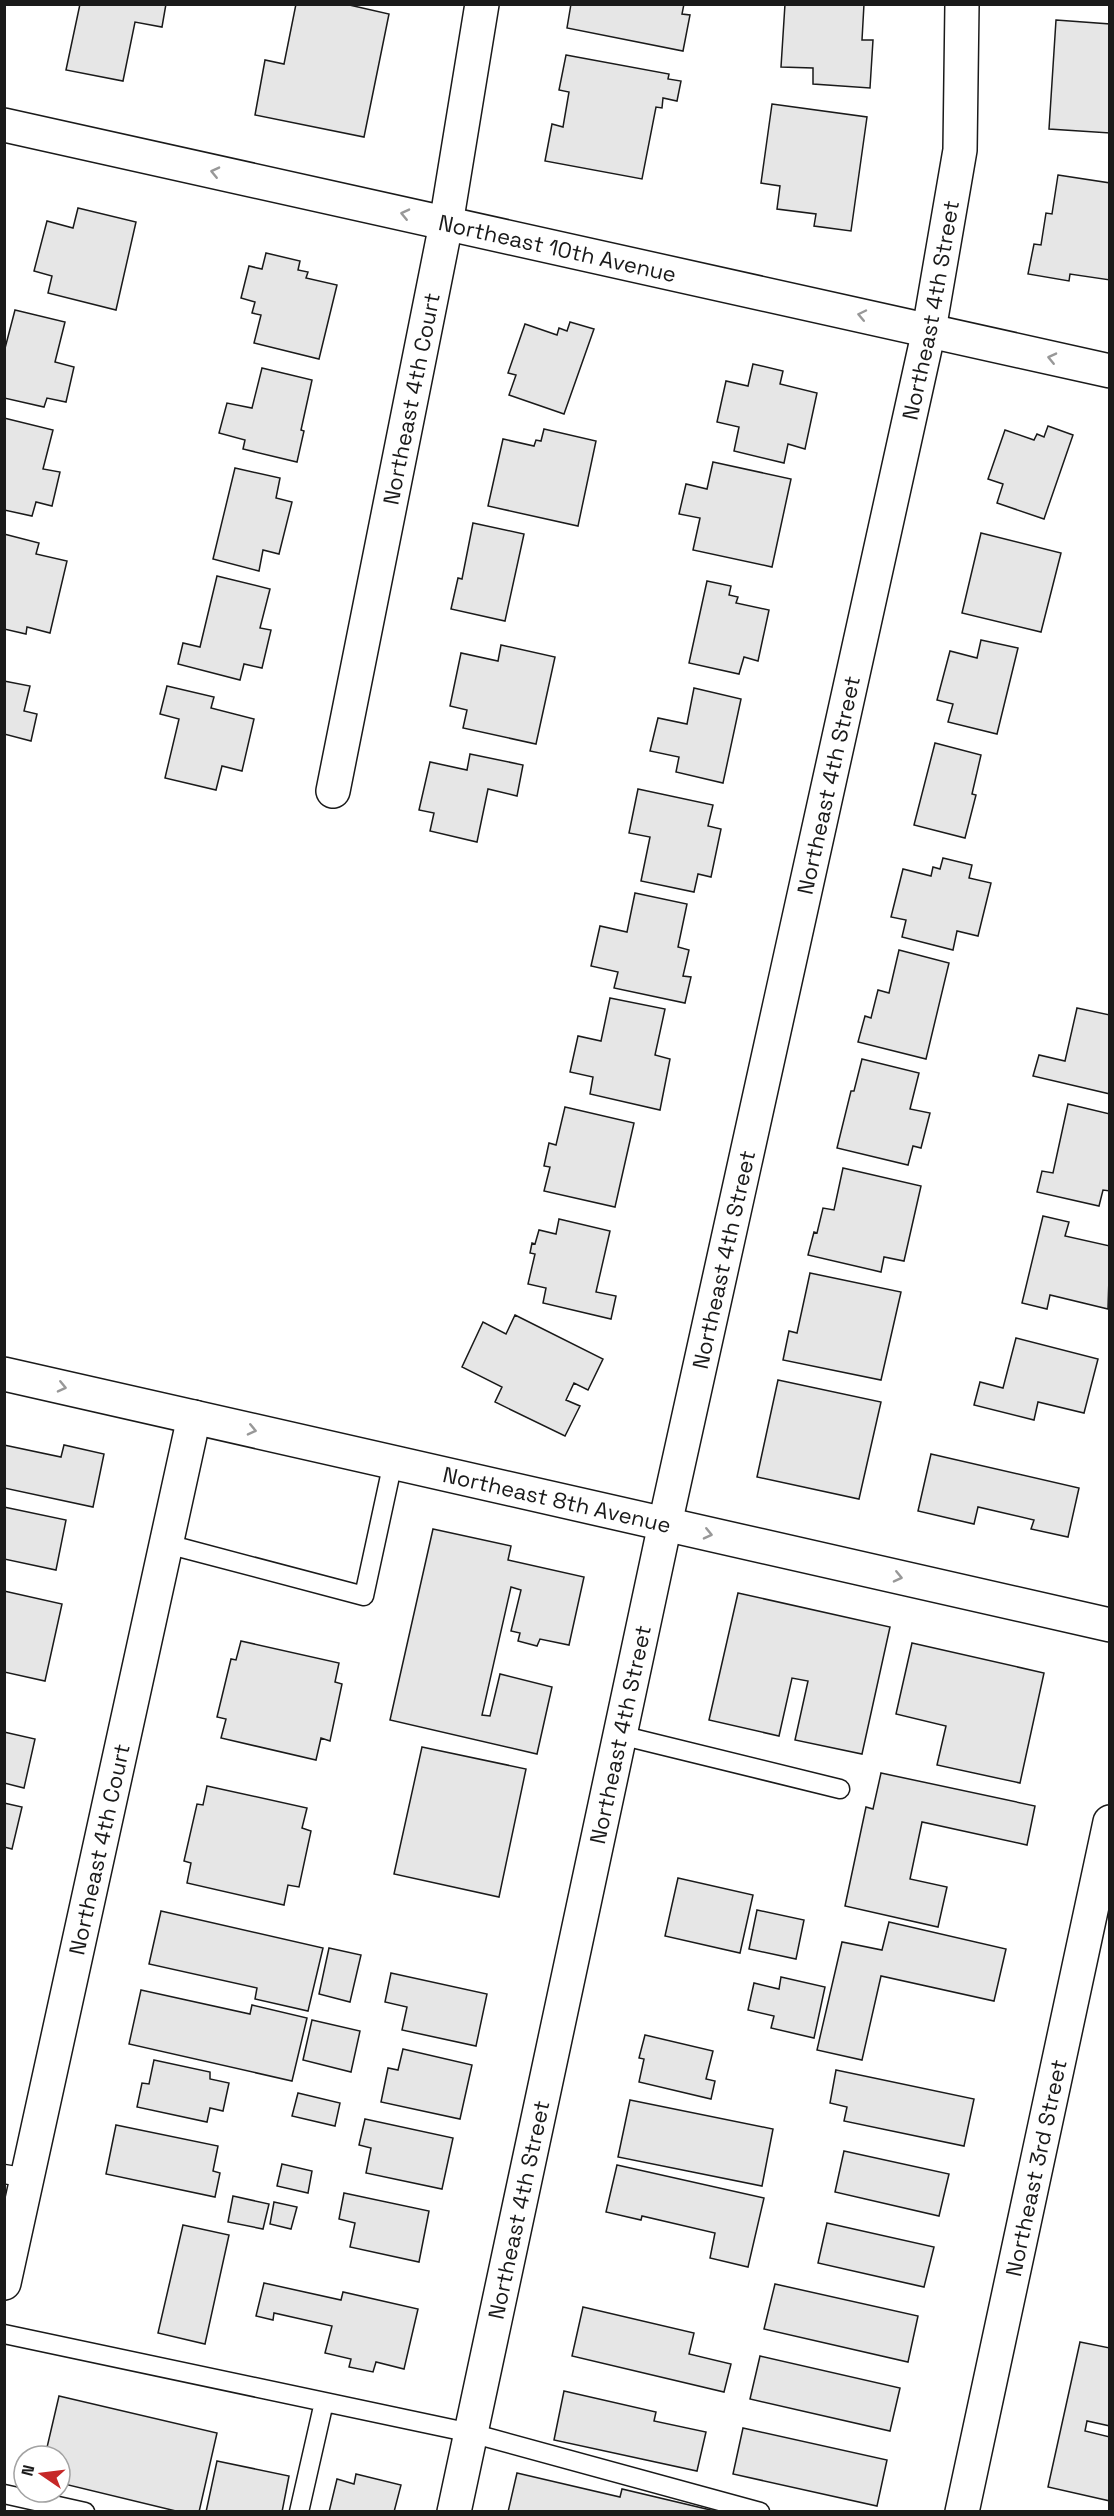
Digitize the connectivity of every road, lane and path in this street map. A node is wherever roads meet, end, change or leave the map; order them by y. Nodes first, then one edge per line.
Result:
1 (482, 4) edge
2 (962, 4) edge
3 (4, 125) edge
4 (446, 224) junction
5 (929, 330) junction
6 (1110, 371) edge
7 (333, 791) dead end
8 (4, 1374) edge
9 (194, 1417) junction
10 (393, 1462) junction
11 (665, 1524) junction
12 (167, 1544) junction
13 (1110, 1625) edge
14 (620, 1735) junction
15 (840, 1789) dead end
16 (1110, 1822) edge
17 (16, 2176) edge
18 (4, 2283) edge
19 (4, 2334) edge
20 (324, 2402) junction
21 (471, 2433) junction
22 (4, 2494) edge
23 (85, 2511) edge
24 (299, 2511) edge
25 (454, 2511) edge
26 (760, 2511) edge
27 (962, 2511) edge

1 - 4 street, Northeast 4th Court
2 - 5 street, Northeast 4th Street
4 -> 3 street, Northeast 10th Avenue
5 -> 4 street, Northeast 10th Avenue
4 - 7 street, Northeast 4th Court
6 -> 5 street, Northeast 10th Avenue
5 - 11 street, Northeast 4th Street
8 -> 9 street, Northeast 8th Avenue
9 -> 10 street, Northeast 8th Avenue
9 - 12 street, Northeast 4th Court
10 - 11 street, Northeast 8th Avenue
10 - 12 lane
11 -> 13 street, Northeast 8th Avenue
11 - 14 street, Northeast 4th Street
12 - 17 street, Northeast 4th Court
14 - 15 lane
14 - 21 street, Northeast 4th Street
16 - 27 street, Northeast 3rd Street
17 - 18 street, Northeast 4th Court
19 - 20 lane
20 - 21 lane
20 - 24 lane
21 - 25 street, Northeast 4th Street
21 - 26 lane
22 - 23 lane

